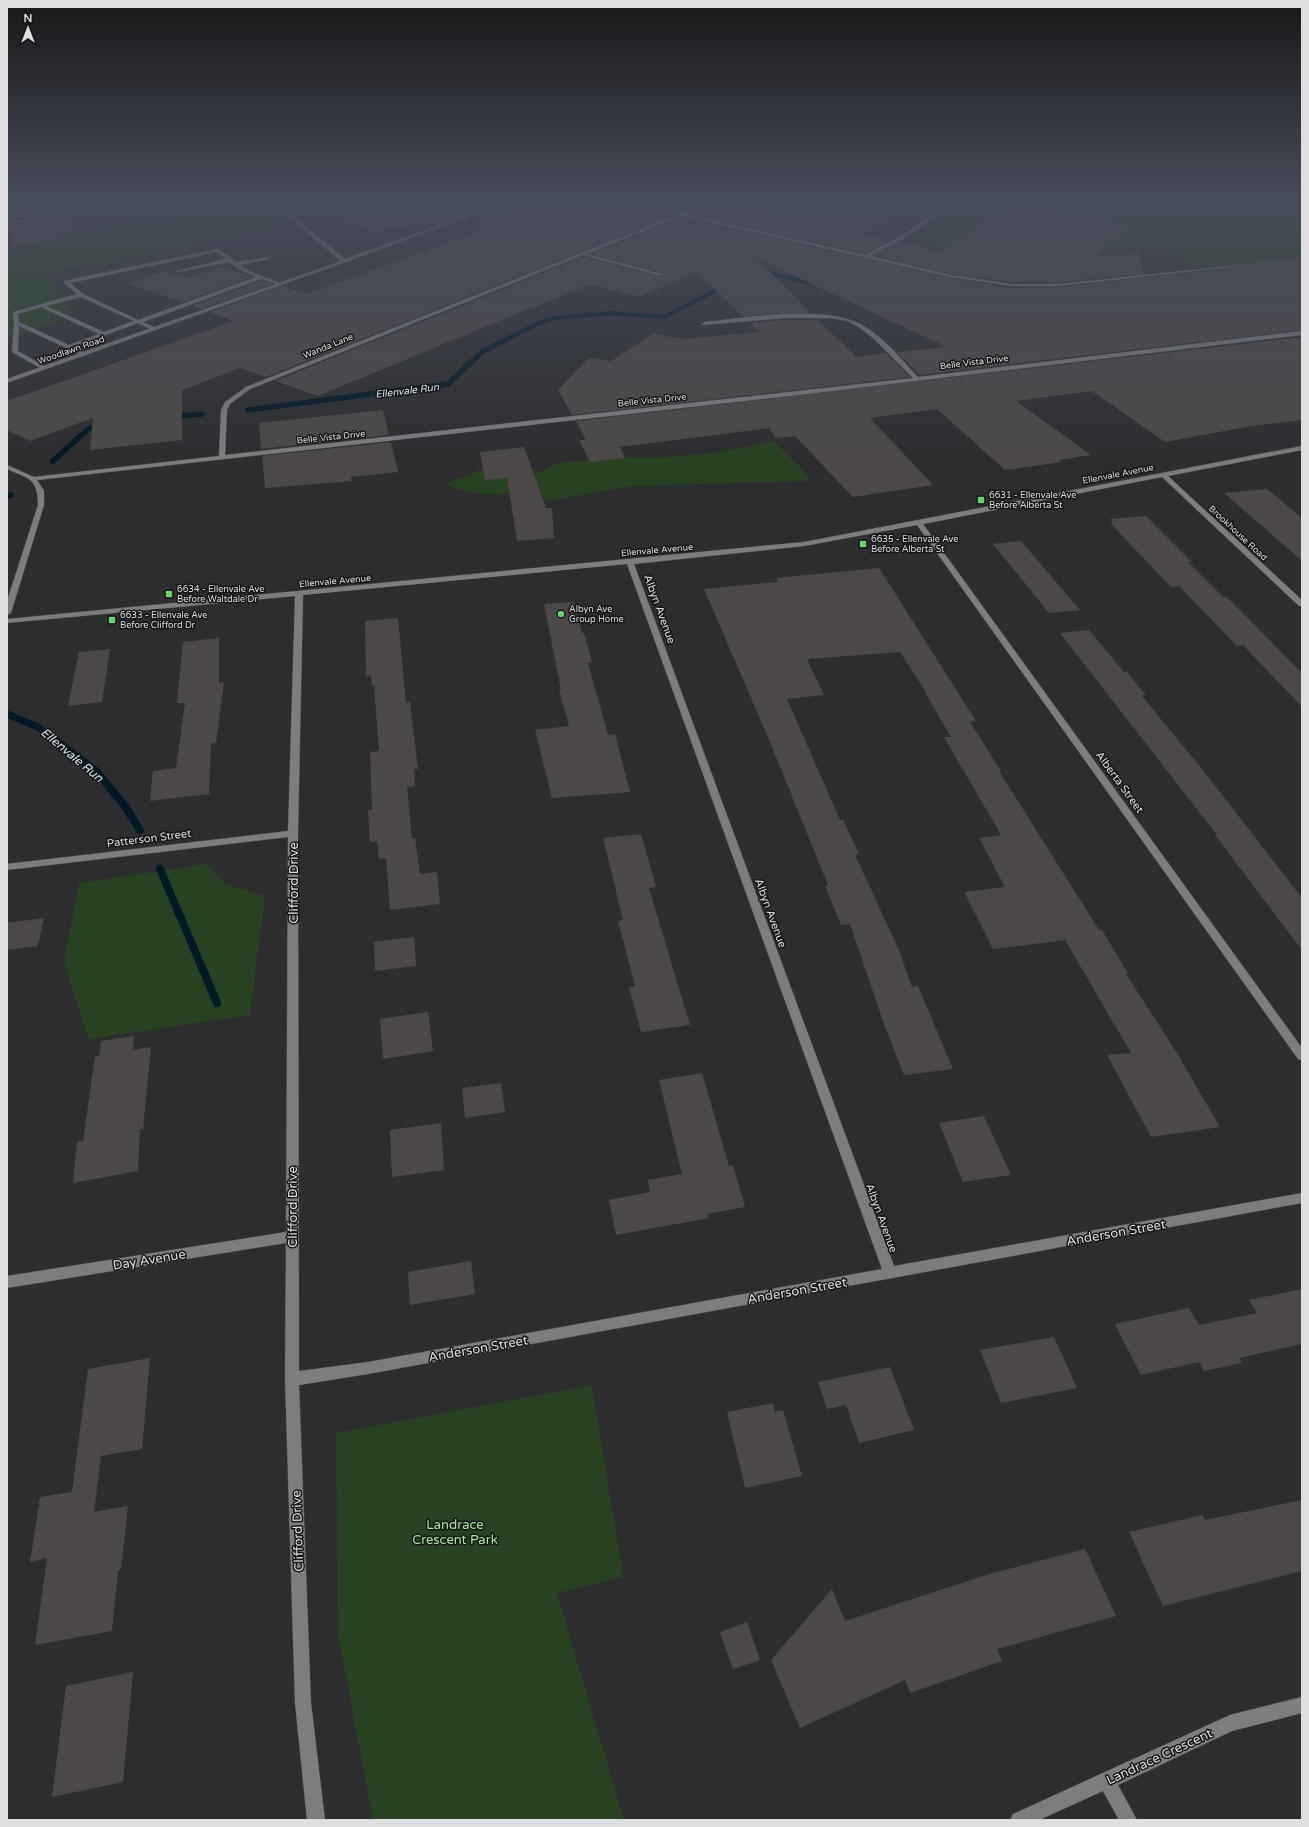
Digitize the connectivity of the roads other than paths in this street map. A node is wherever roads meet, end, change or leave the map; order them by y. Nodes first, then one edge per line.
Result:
1 (70, 286) edge
2 (236, 286) edge
3 (275, 286) edge
4 (502, 286) edge
5 (81, 294) junction
6 (42, 306) junction
7 (138, 322) junction
8 (17, 323) junction
9 (705, 324) dead end
10 (154, 329) junction
11 (1302, 333) edge
12 (104, 334) junction
13 (68, 347) junction
14 (84, 354) junction
15 (44, 368) junction
16 (916, 378) junction
17 (7, 381) edge
18 (1302, 448) edge
19 (222, 458) junction
20 (7, 467) edge
21 (1162, 474) junction
22 (34, 479) junction
23 (919, 523) junction
24 (630, 562) junction
25 (299, 594) junction
26 (1302, 604) edge
27 (7, 613) edge
28 (7, 621) edge
29 (293, 833) junction
30 (7, 867) edge
31 (1302, 1056) edge
32 (1302, 1198) edge
33 (292, 1237) junction
34 (890, 1273) junction
35 (7, 1282) edge
36 (292, 1379) junction
37 (1302, 1705) edge
38 (1107, 1781) junction
39 (316, 1820) edge
40 (1019, 1820) edge
41 (1128, 1820) edge

1 - 5 street
2 - 7 street
3 - 10 street, Woodlawn Road
4 - 19 street, Wanda Lane
5 - 6 street
5 - 7 street
6 - 8 street
6 - 12 street
7 - 10 street
7 - 12 street
8 - 13 street
8 - 15 street
9 - 16 street
10 - 14 street, Woodlawn Road
11 - 16 street, Belle Vista Drive
12 - 13 street
13 - 14 street
14 - 15 street, Woodlawn Road
15 - 17 street, Woodlawn Road
16 - 19 street, Belle Vista Drive
18 - 21 street, Ellenvale Avenue
19 - 22 street, Belle Vista Drive
20 - 22 street
21 - 23 street, Ellenvale Avenue
21 - 26 street, Brookhouse Road
22 - 27 street
23 - 24 street, Ellenvale Avenue
23 - 31 street, Alberta Street
24 - 25 street, Ellenvale Avenue
24 - 34 street, Albyn Avenue
25 - 28 street, Ellenvale Avenue
25 - 29 street, Clifford Drive
29 - 30 street, Patterson Street
29 - 33 street, Clifford Drive
32 - 34 street, Anderson Street
33 - 35 street, Day Avenue
33 - 36 street, Clifford Drive
34 - 36 street, Anderson Street
36 - 39 street, Clifford Drive
37 - 38 street, Landrace Crescent
38 - 40 street, Landrace Crescent
38 - 41 street

